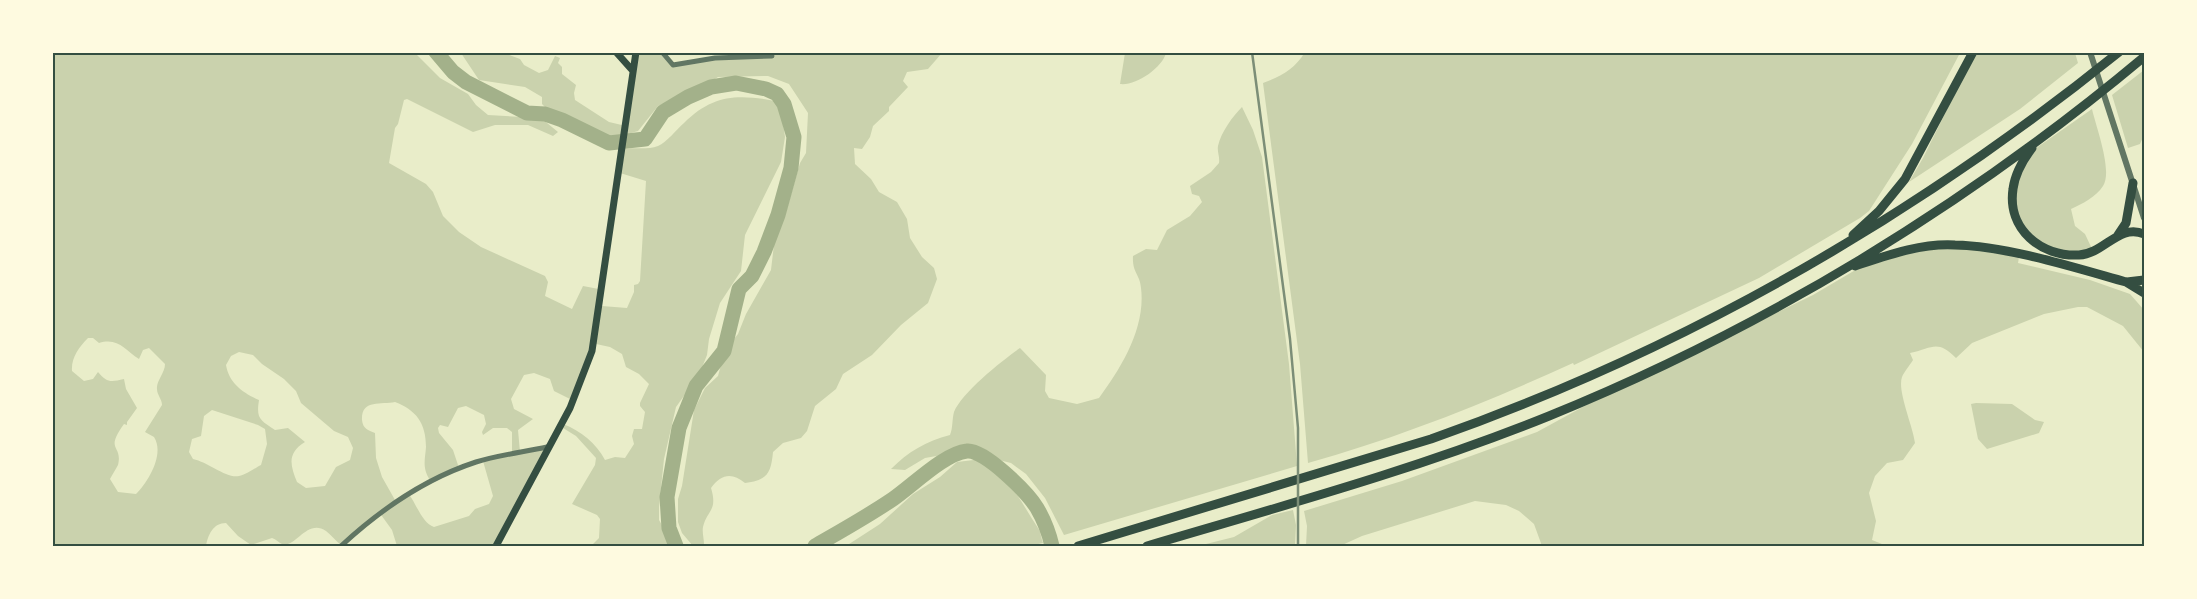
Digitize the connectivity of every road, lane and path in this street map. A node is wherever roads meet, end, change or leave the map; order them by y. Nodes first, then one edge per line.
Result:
1 (616, 52) edge
2 (636, 52) edge
3 (662, 52) edge
4 (1972, 52) edge
5 (2090, 52) edge
6 (2119, 52) edge
7 (772, 56) dead end
8 (2144, 57) edge
9 (633, 71) junction
10 (2037, 141) junction
11 (2133, 183) junction
12 (2144, 218) edge
13 (2144, 234) edge
14 (2118, 236) junction
15 (1834, 251) junction
16 (1843, 270) junction
17 (2144, 280) edge
18 (2126, 282) junction
19 (2144, 293) edge
20 (547, 447) junction
21 (341, 546) edge
22 (496, 546) edge
23 (1078, 546) edge
24 (1147, 546) edge

1 - 9 main road
2 - 9 main road
3 - 7 street
4 - 15 highway
5 - 11 street
6 - 15 highway
8 - 10 highway
9 - 20 main road
10 - 14 highway
10 - 16 highway
11 - 12 street
11 - 14 highway
13 - 14 highway
15 - 23 highway
16 - 18 highway
16 - 24 highway
17 - 18 highway
18 - 19 highway
20 - 21 street
20 - 22 main road

